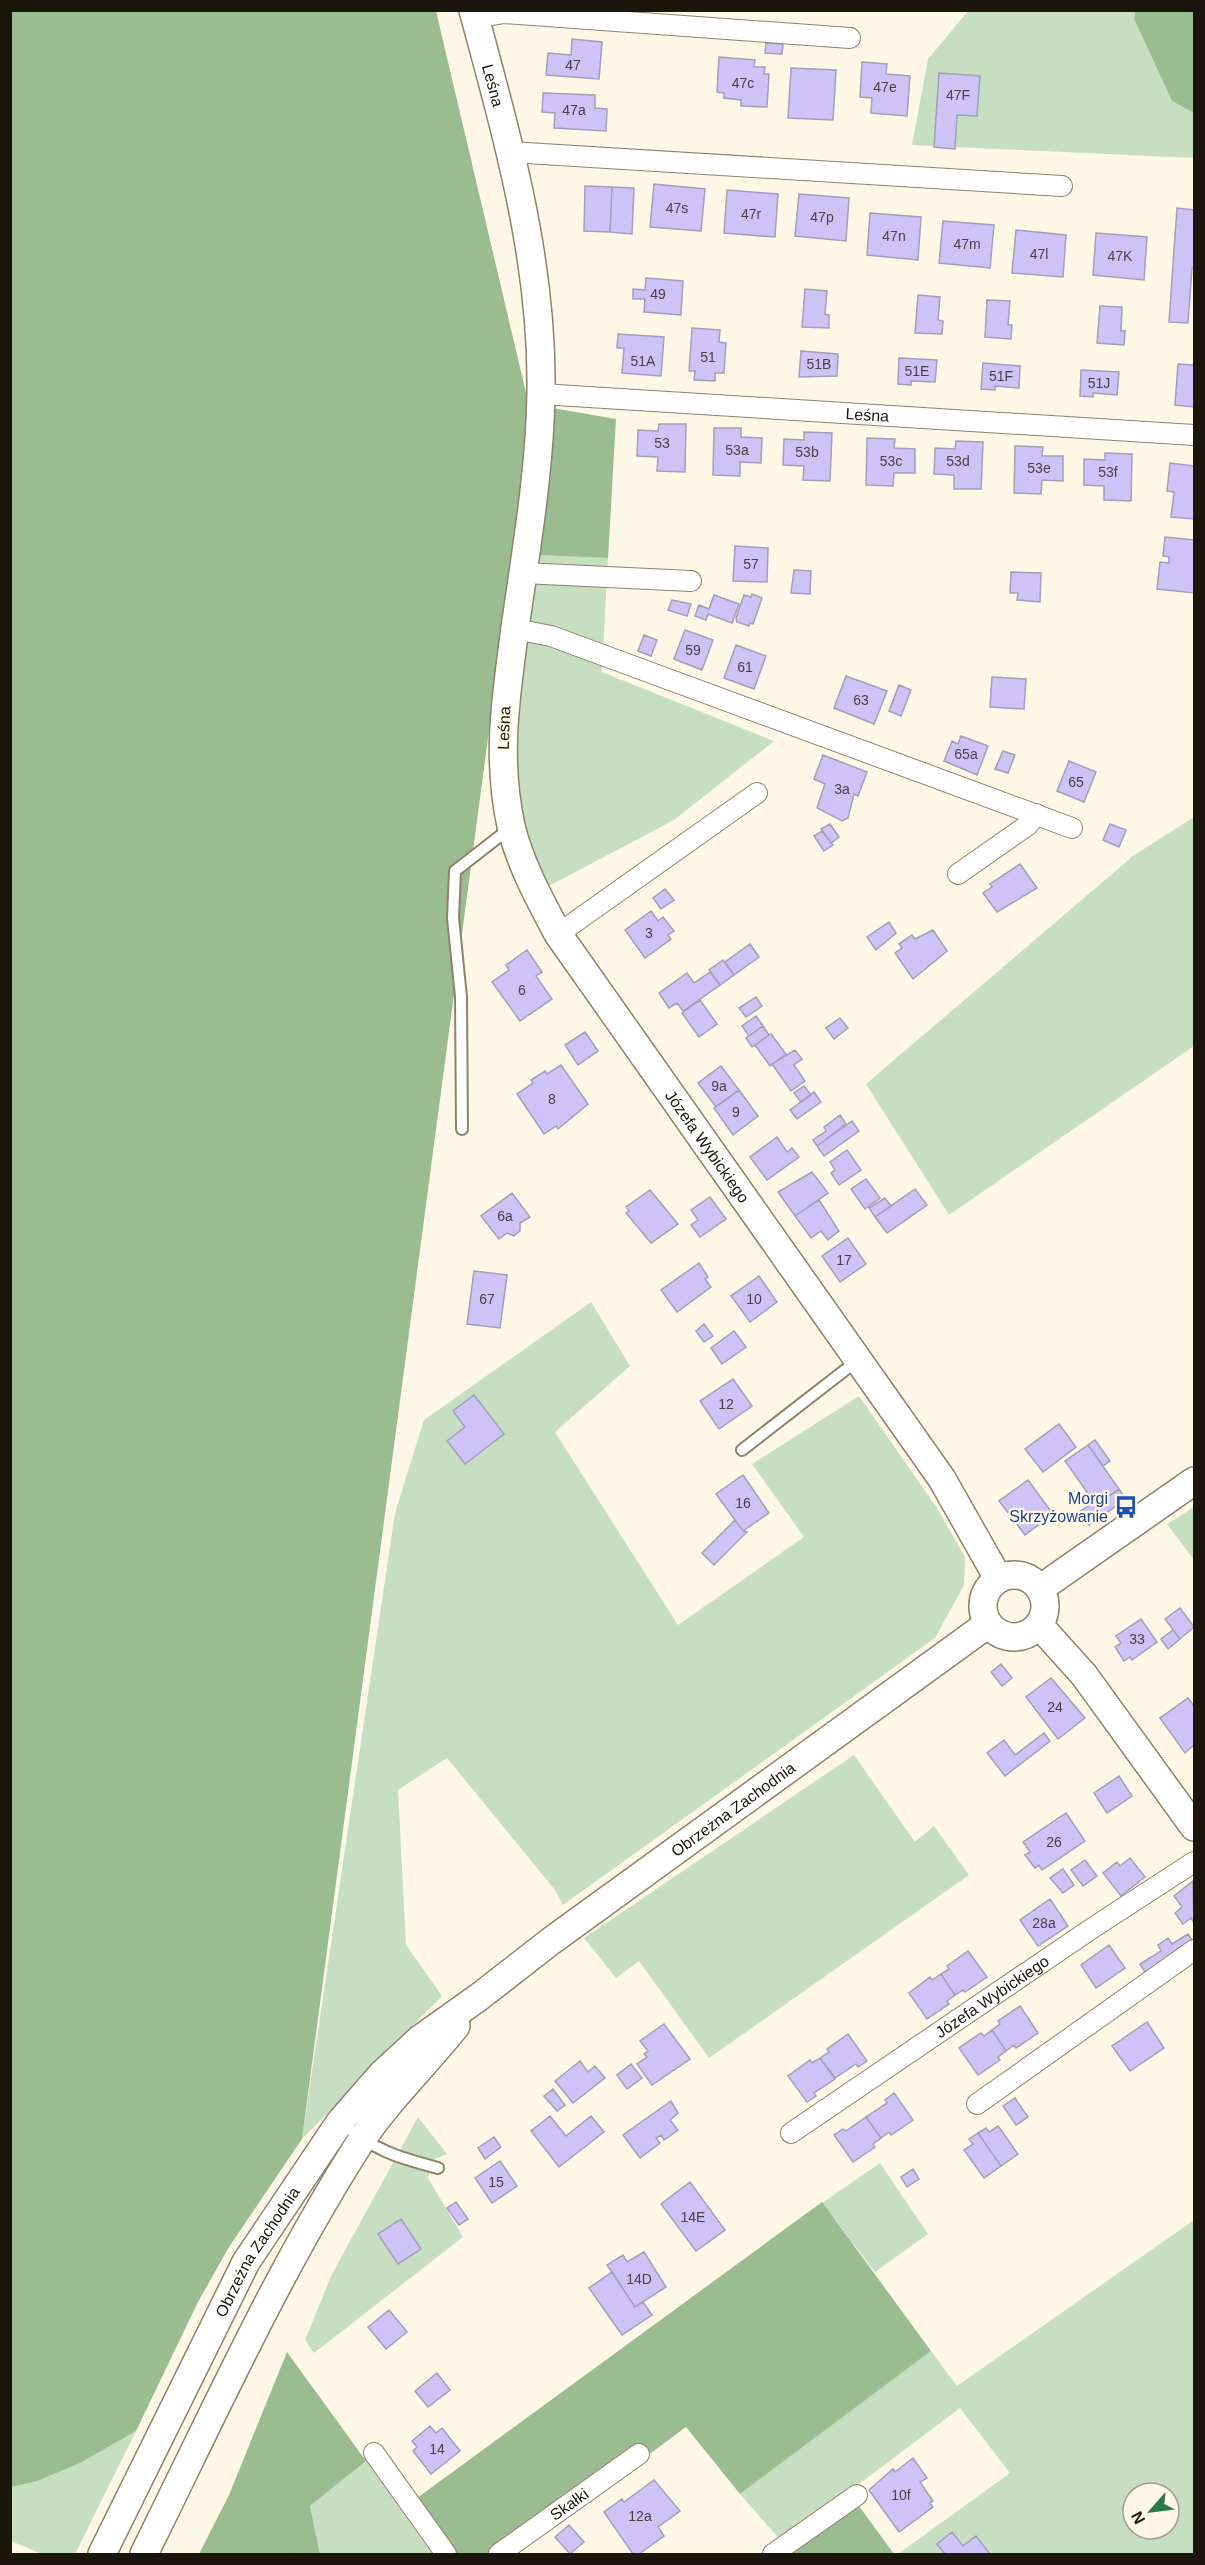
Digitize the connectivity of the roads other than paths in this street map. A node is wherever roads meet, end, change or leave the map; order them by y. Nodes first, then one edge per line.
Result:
1 (474, 14) edge
2 (850, 38) dead end
3 (510, 152) junction
4 (1062, 186) dead end
5 (541, 394) junction
6 (1194, 435) edge
7 (523, 573) junction
8 (691, 582) dead end
9 (515, 629) junction
10 (757, 793) dead end
11 (1036, 814) junction
12 (512, 827) junction
13 (1072, 828) dead end
14 (958, 874) dead end
15 (558, 934) junction
16 (462, 1129) dead end
17 (859, 1360) junction
18 (742, 1450) dead end
19 (1194, 1481) edge
20 (998, 1578) junction
21 (1041, 1588) junction
22 (988, 1624) junction
23 (1039, 1625) junction
24 (1194, 1827) edge
25 (1194, 1862) edge
26 (1194, 1950) edge
27 (479, 1997) junction
28 (976, 2104) dead end
29 (340, 2122) junction
30 (791, 2133) dead end
31 (362, 2140) junction
32 (438, 2168) dead end
33 (374, 2454) dead end
34 (639, 2454) dead end
35 (856, 2495) dead end
36 (102, 2554) edge
37 (144, 2554) edge
38 (446, 2554) edge
39 (500, 2554) edge
40 (773, 2554) edge

1 - 2 street, Leśna
1 - 3 street, Leśna
3 - 4 street
3 - 5 street, Leśna
5 - 6 street, Leśna
5 - 7 street, Leśna
7 - 8 street
7 - 9 street, Leśna
9 - 11 street
9 - 12 street, Leśna
10 - 15 street
11 - 13 street
11 - 14 street
12 - 15 street, Józefa Wybickiego
12 - 16 lane
15 - 17 street, Józefa Wybickiego
17 - 18 lane
17 - 20 street, Józefa Wybickiego
19 - 21 street
20 - 21 street
20 - 22 street
21 - 23 street
22 - 23 street
22 - 27 street, Obrzeżna Zachodnia
23 - 24 street
25 - 30 street, Józefa Wybickiego
26 - 28 street
27 - 29 street, Obrzeżna Zachodnia
27 - 31 street, Obrzeżna Zachodnia
29 - 31 lane
29 - 36 street, Obrzeżna Zachodnia
31 - 32 lane
31 - 37 street, Obrzeżna Zachodnia
33 - 38 street
34 - 39 street, Skałki
35 - 40 street

